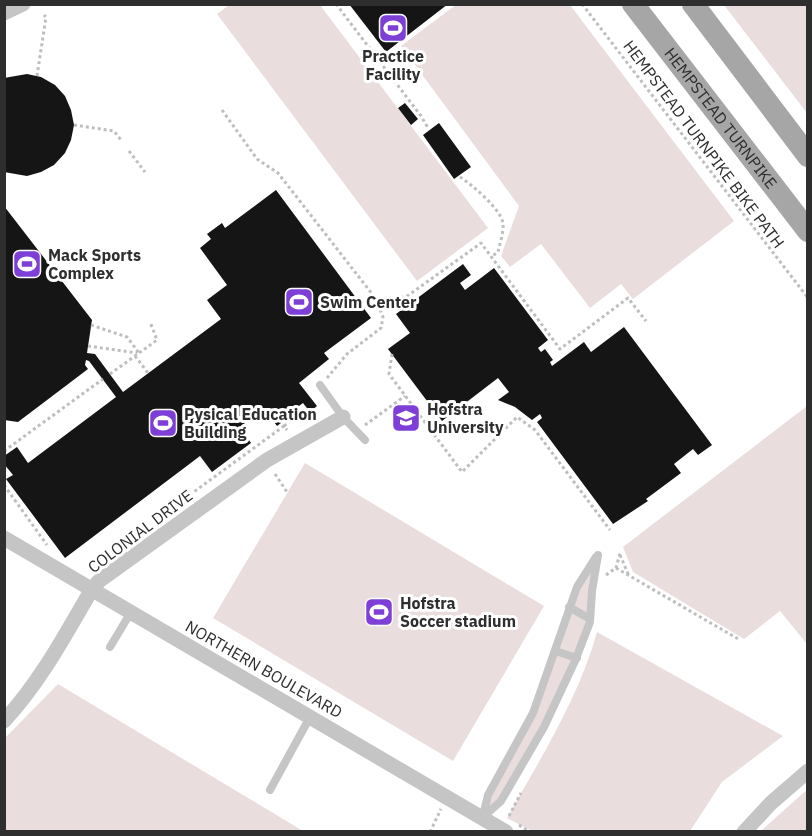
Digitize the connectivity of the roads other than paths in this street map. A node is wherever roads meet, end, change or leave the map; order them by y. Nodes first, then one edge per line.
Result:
1 (23, 4) edge
2 (633, 4) edge
3 (693, 4) edge
4 (4, 13) edge
5 (807, 156) edge
6 (807, 231) edge
7 (320, 385) road end
8 (343, 417) junction
9 (365, 440) dead end
10 (4, 538) edge
11 (92, 589) junction
12 (569, 607) junction
13 (131, 612) junction
14 (590, 619) junction
15 (111, 647) dead end
16 (555, 651) junction
17 (577, 658) junction
18 (310, 717) junction
19 (4, 721) edge
20 (807, 771) edge
21 (270, 790) dead end
22 (482, 818) junction
23 (506, 831) edge
24 (744, 831) edge

1 - 4 street
2 - 6 main road, HEMPSTEAD TURNPIKE
3 - 5 main road
7 - 8 lane
8 - 9 lane
8 - 11 street, COLONIAL DRIVE
10 - 11 street, NORTHERN BOULEVARD
11 - 13 street, NORTHERN BOULEVARD
11 - 19 street, COLONIAL DRIVE
12 - 14 lane
12 - 14 lane
12 - 16 lane
13 - 15 lane
13 - 18 street, NORTHERN BOULEVARD
14 - 17 lane
16 - 17 lane
16 - 22 lane
17 - 22 lane
18 - 21 lane
18 - 22 street, NORTHERN BOULEVARD
20 - 24 street
22 - 23 street, NORTHERN BOULEVARD

